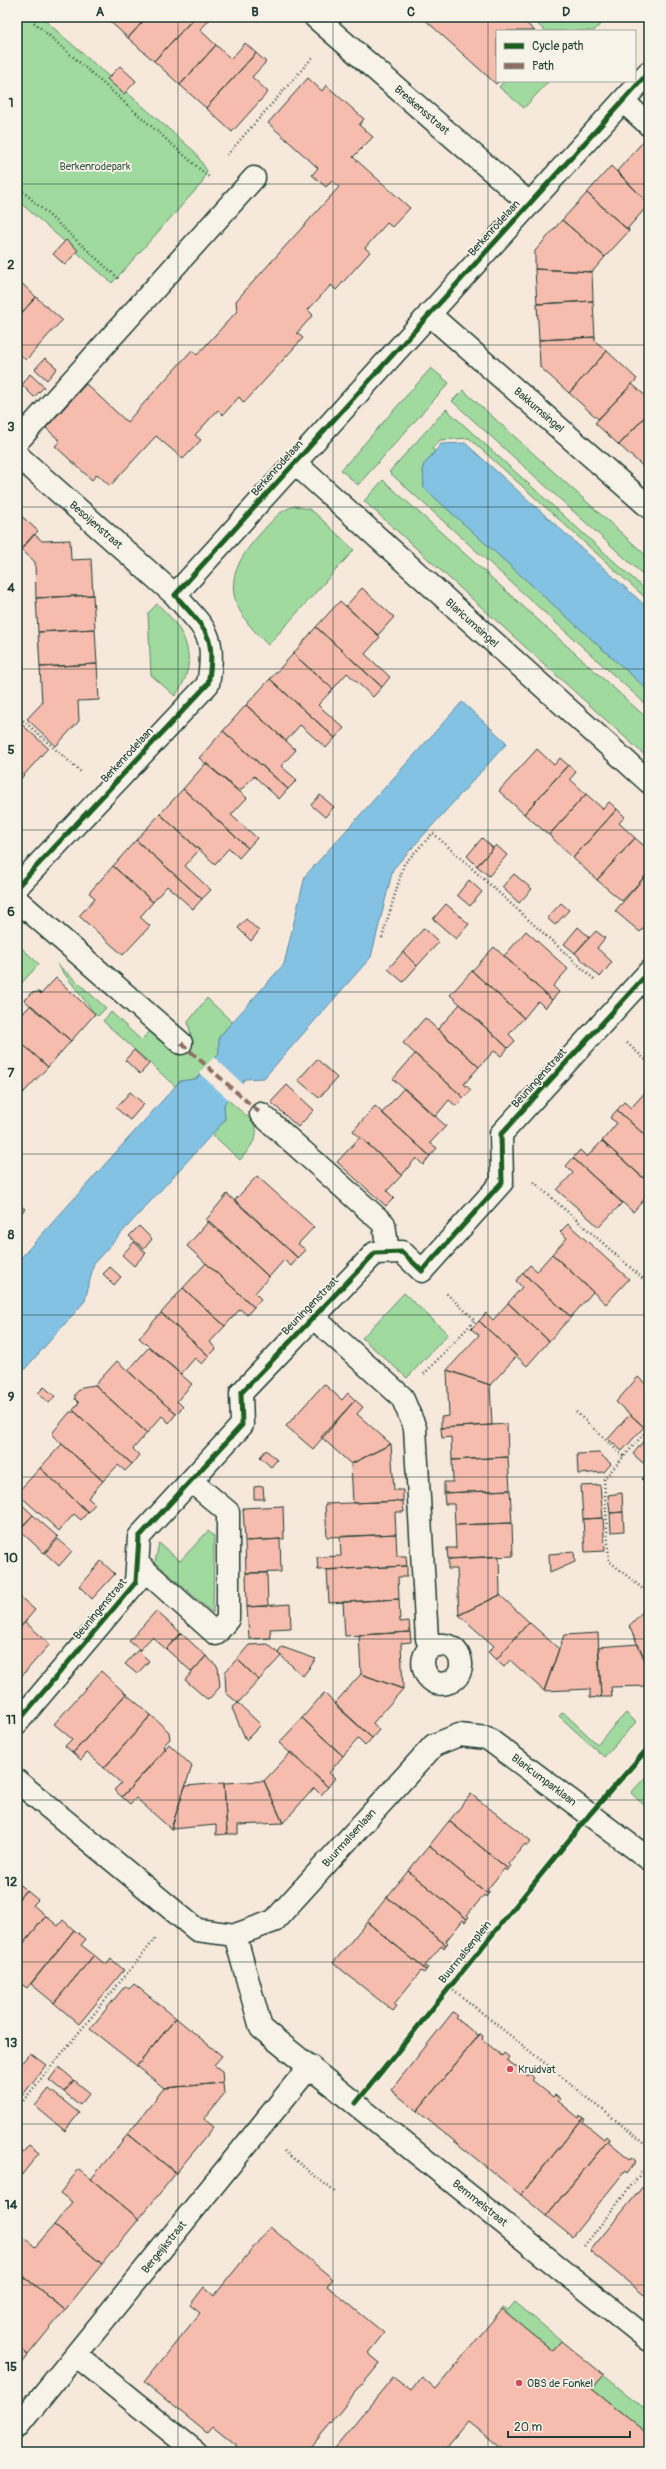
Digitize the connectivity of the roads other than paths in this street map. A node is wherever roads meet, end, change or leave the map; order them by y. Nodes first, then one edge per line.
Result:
1 (315, 17) edge
2 (649, 72) edge
3 (623, 101) junction
4 (649, 125) edge
5 (254, 178) road end
6 (530, 204) junction
7 (429, 314) junction
8 (17, 442) edge
9 (17, 455) edge
10 (296, 464) junction
11 (649, 507) edge
12 (175, 595) junction
13 (649, 782) edge
14 (17, 887) edge
15 (17, 900) edge
16 (649, 972) edge
17 (181, 1042) dead end
18 (261, 1114) dead end
19 (388, 1252) junction
20 (313, 1317) junction
21 (191, 1481) junction
22 (138, 1564) junction
23 (432, 1647) dead end
24 (17, 1723) edge
25 (458, 1735) joint
26 (17, 1781) edge
27 (649, 1859) edge
28 (235, 1935) junction
29 (310, 2066) junction
30 (649, 2340) edge
31 (76, 2355) junction
32 (17, 2427) edge
33 (196, 2452) edge

1 - 6 street, Breskensstraat
2 - 3 street, Berkenrodelaan
3 - 4 street
3 - 6 street, Berkenrodelaan
5 - 8 street
6 - 7 street, Berkenrodelaan
7 - 10 street, Berkenrodelaan
7 - 11 street, Bakkumsingel
9 - 12 street, Besoijenstraat
10 - 12 street, Berkenrodelaan
10 - 13 street, Blaricumsingel
12 - 14 street, Berkenrodelaan
15 - 17 street
16 - 19 street, Beuningenstraat
18 - 19 street
19 - 20 street, Beuningenstraat
20 - 21 street, Beuningenstraat
20 - 23 street, Beuningenstraat
21 - 22 street, Beuningenstraat
21 - 22 street
22 - 24 street, Beuningenstraat
25 - 27 street, Blaricumparklaan
25 - 28 street, Buurmalsenlaan
26 - 28 street, Buurmalsenlaan
28 - 29 street
29 - 30 street, Bemmelstraat
29 - 31 street, Bergeijkstraat
31 - 32 street, Bergeijkstraat
31 - 33 street

